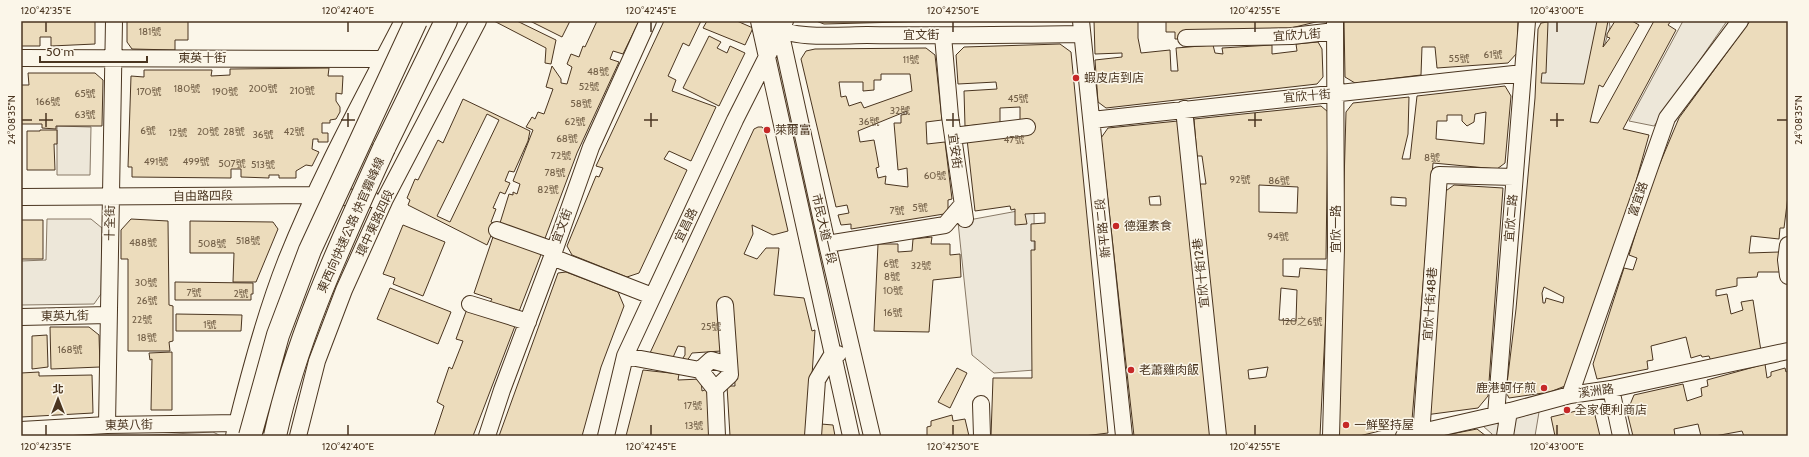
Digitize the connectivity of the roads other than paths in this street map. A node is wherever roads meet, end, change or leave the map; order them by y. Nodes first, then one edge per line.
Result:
1 (114, 21) edge
2 (403, 21) edge
3 (416, 21) edge
4 (446, 21) edge
5 (478, 21) edge
6 (648, 21) edge
7 (759, 21) edge
8 (763, 21) edge
9 (1528, 21) edge
10 (1740, 21) edge
11 (781, 25) edge
12 (1335, 26) edge
13 (1082, 28) edge
14 (951, 31) edge
15 (1186, 38) dead end
16 (766, 55) junction
17 (21, 58) edge
18 (113, 58) junction
19 (384, 59) junction
20 (1523, 73) junction
21 (1337, 94) junction
22 (1184, 109) junction
23 (1092, 120) junction
24 (1027, 127) dead end
25 (953, 136) junction
26 (1514, 177) junction
27 (314, 195) junction
28 (21, 197) edge
29 (111, 197) junction
30 (385, 200) junction
31 (497, 230) dead end
32 (827, 244) junction
33 (1788, 245) edge
34 (553, 254) junction
35 (1788, 276) edge
36 (652, 296) junction
37 (470, 304) dead end
38 (726, 306) dead end
39 (108, 315) junction
40 (21, 317) edge
41 (528, 322) junction
42 (853, 351) junction
43 (1788, 351) edge
44 (625, 356) junction
45 (832, 356) junction
46 (729, 365) junction
47 (700, 370) junction
48 (715, 389) junction
49 (1611, 389) junction
50 (1570, 395) junction
51 (981, 404) dead end
52 (1502, 413) junction
53 (107, 425) junction
54 (21, 430) edge
55 (241, 432) edge
56 (1421, 434) edge
57 (275, 436) edge
58 (298, 436) edge
59 (487, 436) edge
60 (606, 436) edge
61 (716, 436) edge
62 (813, 436) edge
63 (851, 436) edge
64 (872, 436) edge
65 (982, 436) edge
66 (1124, 436) edge
67 (1218, 436) edge
68 (1331, 436) edge
69 (1404, 436) edge
70 (1506, 436) edge
71 (1621, 436) edge

1 - 18 street, 十全街
2 - 19 street
3 - 55 highway, bridge
4 - 57 highway, 東西向快速公路 快官霧峰線, bridge
5 - 30 street, 環中東路四段
6 - 34 street, 宜文街
7 - 16 street, 市民大道一段
8 - 11 street, 宜文街
9 - 20 street, 宜欣二路
10 - 50 street, 富宜路
11 - 14 street, 宜文街
11 - 16 street, 宜昌路
11 - 32 street, 市民大道一段
12 - 15 street, 宜欣九街
12 - 21 street, 宜欣一路
13 - 14 street, 宜文街
13 - 23 street, 新平路二段
14 - 25 street, 宜安街
16 - 36 street, 宜昌路
16 - 45 street, 市民大道一段
17 - 18 street, 東英十街
18 - 19 street, 東英十街
18 - 29 street, 十全街
19 - 27 street
20 - 21 street, 宜欣十街
20 - 26 street, 宜欣二路
21 - 22 street, 宜欣十街
21 - 68 street, 宜欣一路
22 - 23 street, 宜欣十街
22 - 67 street, 宜欣十街12巷
23 - 66 street, 新平路二段
24 - 25 street
25 - 32 street, 宜安街
26 - 52 street, 宜欣二路
26 - 56 street, 宜欣十街48巷
27 - 29 street, 自由路四段
27 - 30 street, 自由路四段
27 - 55 street
28 - 29 street, 自由路四段
29 - 39 street, 十全街
30 - 58 street, 環中東路四段
31 - 34 street
32 - 42 street, 市民大道一段
33 - 35 street
34 - 36 street
34 - 41 street, 宜文街
36 - 44 street, 宜昌路
37 - 41 street
38 - 46 street
39 - 40 street, 東英九街
39 - 53 street, 十全街
41 - 59 street, 宜文街
42 - 45 street
42 - 64 street, 市民大道一段
43 - 49 street, 溪洲路
44 - 47 street
44 - 60 street, 宜昌路
45 - 62 street
45 - 63 street, 市民大道一段
46 - 47 street
46 - 48 street
47 - 48 street
48 - 61 street
49 - 50 street, 溪洲路
49 - 71 street
50 - 52 street, 溪洲路
51 - 65 street
52 - 56 street, 溪洲路
52 - 70 street, 宜欣二路
53 - 54 street, 東英八街
53 - 55 street, 東英八街
56 - 69 street, 溪洲路

